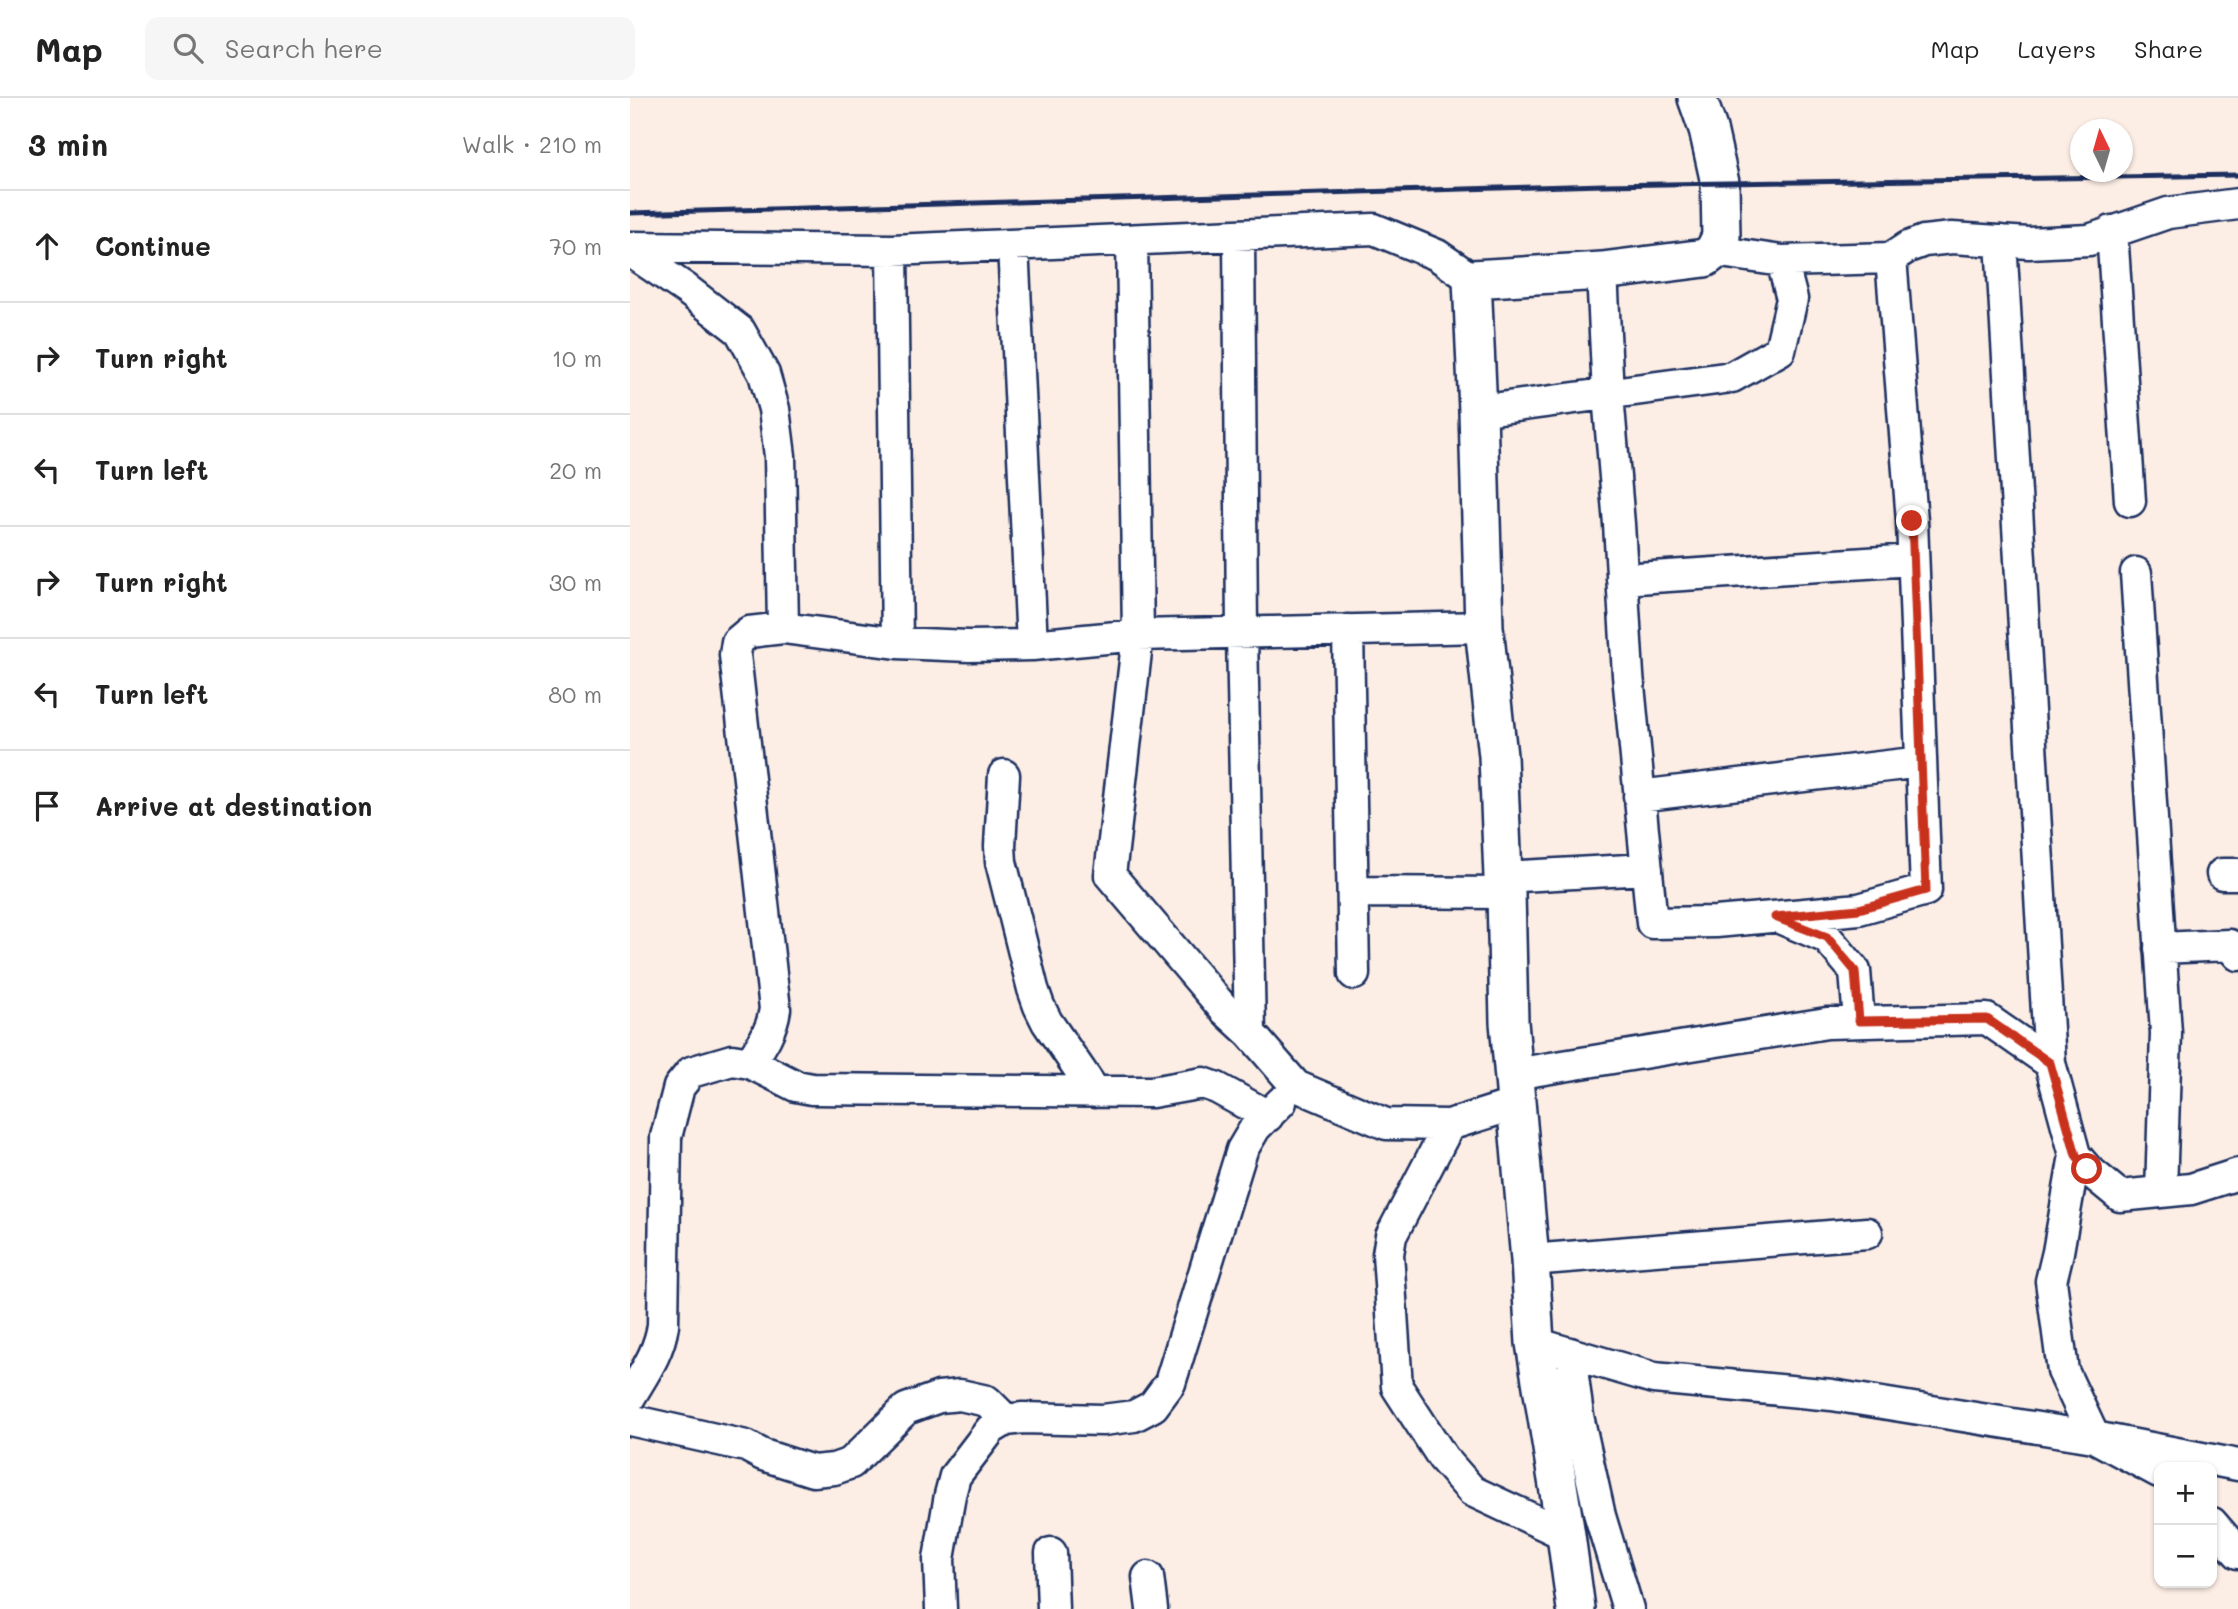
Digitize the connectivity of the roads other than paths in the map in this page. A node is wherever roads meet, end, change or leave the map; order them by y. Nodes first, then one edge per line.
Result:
1 (1697, 98) edge
2 (2238, 204) edge
3 (2112, 231) junction
4 (1238, 235) junction
5 (1132, 240) junction
6 (2001, 241) junction
7 (1013, 245) junction
8 (630, 249) edge
9 (892, 250) junction
10 (1714, 251) junction
11 (1891, 258) junction
12 (1782, 261) junction
13 (1602, 271) junction
14 (1472, 279) junction
15 (1608, 395) junction
16 (1478, 411) junction
17 (2130, 501) dead end
18 (1913, 560) junction
19 (2136, 573) dead end
20 (1622, 579) junction
21 (1484, 627) junction
22 (783, 628) junction
23 (1348, 630) junction
24 (1242, 634) junction
25 (1138, 635) junction
26 (897, 643) junction
27 (1032, 645) junction
28 (1921, 762) junction
29 (1004, 775) dead end
30 (1639, 796) junction
31 (1647, 869) junction
32 (1505, 885) junction
33 (1353, 892) junction
34 (1775, 917) junction
35 (2160, 948) junction
36 (2238, 955) edge
37 (1354, 974) dead end
38 (1859, 1021) junction
39 (1250, 1033) junction
40 (750, 1063) junction
41 (2050, 1063) junction
42 (1296, 1086) junction
43 (1515, 1089) junction
44 (1096, 1092) junction
45 (1268, 1116) junction
46 (1449, 1125) junction
47 (2076, 1155) junction
48 (2238, 1174) edge
49 (2161, 1192) junction
50 (1867, 1233) dead end
51 (1530, 1260) junction
52 (1535, 1343) junction
53 (1570, 1353) junction
54 (630, 1397) edge
55 (630, 1420) edge
56 (1006, 1420) junction
57 (2094, 1437) junction
58 (2238, 1465) edge
59 (2154, 1469) edge
60 (2214, 1525) edge
61 (1566, 1535) junction
62 (1051, 1553) dead end
63 (2238, 1553) edge
64 (1148, 1577) dead end
65 (941, 1609) edge
66 (1053, 1609) edge
67 (1152, 1609) edge
68 (1576, 1609) edge
69 (1628, 1609) edge

1 - 10 street
2 - 3 street
3 - 6 street
3 - 17 street
4 - 5 street
4 - 14 street
4 - 24 street
5 - 7 street
5 - 25 street
6 - 11 street
6 - 41 street
7 - 9 street
7 - 27 street
8 - 9 street
8 - 22 street
9 - 26 street
10 - 12 street
10 - 13 street
11 - 12 street
11 - 18 street
12 - 15 street
13 - 14 street
13 - 15 street
14 - 16 street
15 - 16 street
15 - 20 street
16 - 21 street
18 - 20 street
18 - 28 street
19 - 35 street
20 - 30 street
21 - 23 street
21 - 32 street
22 - 26 street
22 - 40 street
23 - 24 street
23 - 33 street
24 - 25 street
24 - 39 street
25 - 27 street
25 - 39 street
26 - 27 street
28 - 30 street
28 - 34 street
29 - 44 street
30 - 31 street
31 - 32 street
31 - 34 street
32 - 33 street
32 - 43 street
33 - 37 street
34 - 38 street
35 - 36 street
35 - 49 street
38 - 41 street
38 - 43 street
39 - 42 street
40 - 44 street
40 - 54 street
41 - 47 street
42 - 45 street
42 - 46 street
43 - 46 street
43 - 51 street
44 - 45 street
45 - 56 street
46 - 61 street
47 - 49 street
47 - 57 street
48 - 49 street
50 - 51 street
51 - 52 street
52 - 53 street
52 - 61 street
53 - 57 street
53 - 69 street
55 - 56 street
56 - 65 street
57 - 58 street
57 - 59 street
60 - 63 street
61 - 68 street
62 - 66 street
64 - 67 street

